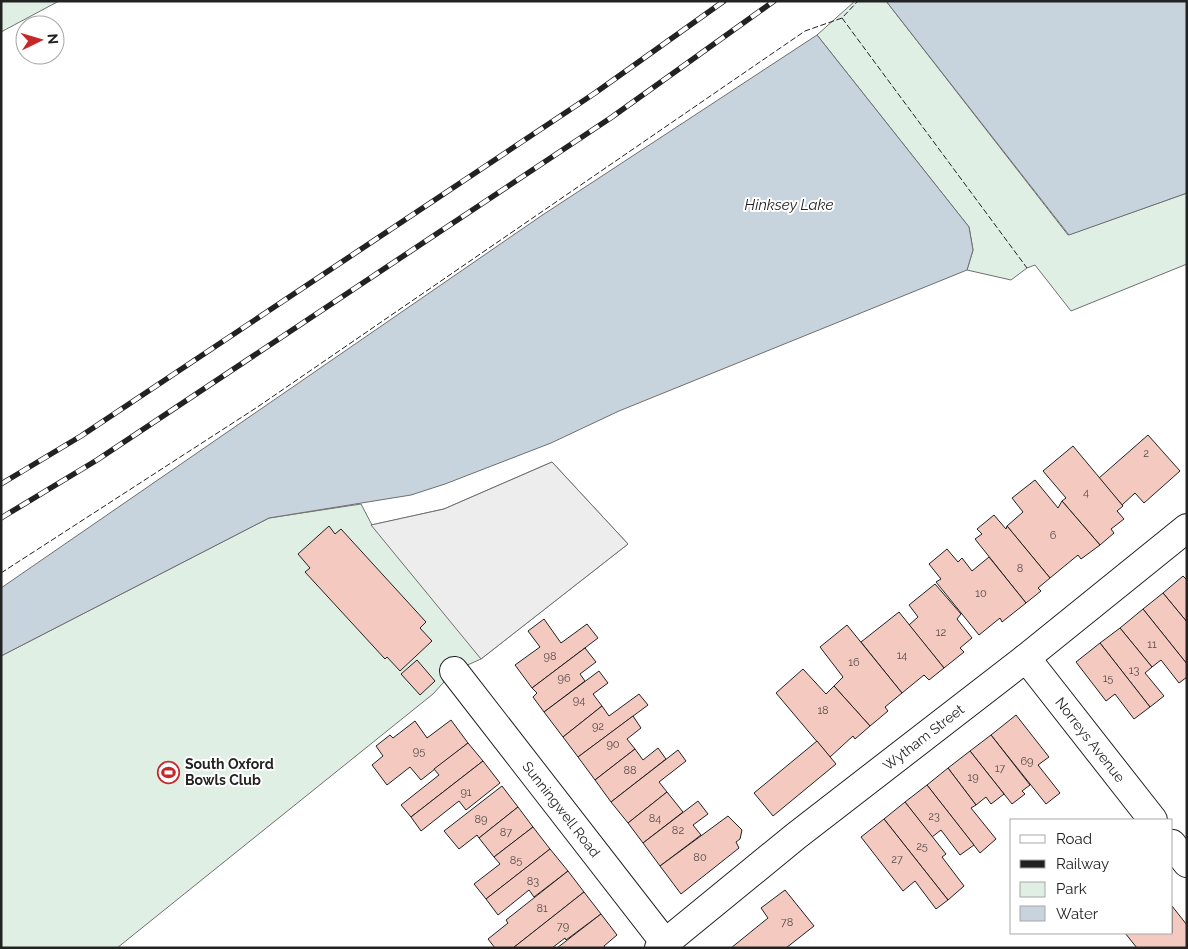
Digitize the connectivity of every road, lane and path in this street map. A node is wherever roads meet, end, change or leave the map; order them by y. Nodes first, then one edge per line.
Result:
1 (1187, 528) edge
2 (1026, 658) junction
3 (454, 670) dead end
4 (1152, 819) edge
5 (1173, 845) edge
6 (1187, 863) edge
7 (664, 946) edge

1 - 2 street, Wytham Street
2 - 4 street, Norreys Avenue
2 - 7 street, Wytham Street
3 - 7 street, Sunningwell Road
5 - 6 street

